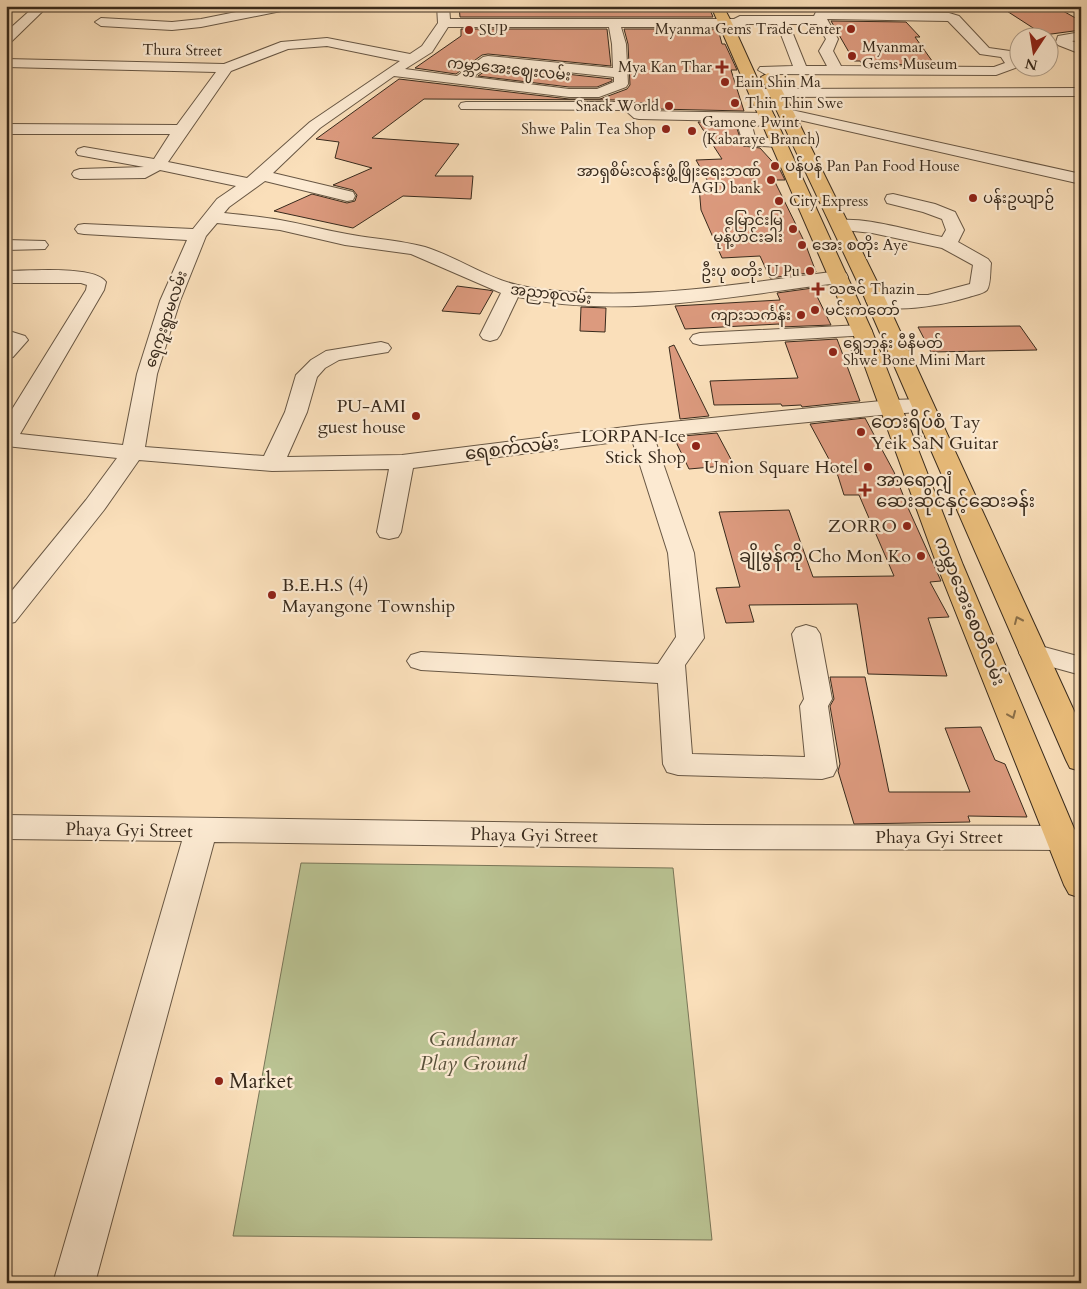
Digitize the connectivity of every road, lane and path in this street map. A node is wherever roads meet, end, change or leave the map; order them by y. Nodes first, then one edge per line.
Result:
1 (42, 6) edge
2 (286, 6) edge
3 (117, 9) dead end
4 (444, 15) edge
5 (731, 16) edge
6 (781, 19) junction
7 (822, 20) junction
8 (614, 23) junction
9 (1081, 36) edge
10 (749, 38) dead end
11 (971, 38) junction
12 (990, 38) dead end
13 (6, 39) edge
14 (832, 39) junction
15 (1060, 39) edge
16 (789, 40) junction
17 (1060, 41) edge
18 (1081, 50) edge
19 (757, 54) dead end
20 (412, 59) junction
21 (6, 63) edge
22 (226, 68) junction
23 (765, 70) junction
24 (801, 70) junction
25 (836, 70) junction
26 (392, 72) junction
27 (621, 79) junction
28 (460, 80) junction
29 (766, 92) junction
30 (1081, 92) edge
31 (466, 106) dead end
32 (779, 123) junction
33 (6, 129) edge
34 (181, 130) junction
35 (84, 152) dead end
36 (158, 165) junction
37 (80, 174) dead end
38 (1081, 179) edge
39 (256, 180) junction
40 (347, 196) dead end
41 (893, 199) dead end
42 (212, 217) junction
43 (841, 225) junction
44 (84, 229) dead end
45 (198, 235) junction
46 (948, 244) junction
47 (6, 245) edge
48 (39, 245) dead end
49 (6, 277) edge
50 (839, 277) junction
51 (512, 290) junction
52 (876, 302) junction
53 (862, 331) junction
54 (490, 335) dead end
55 (6, 336) edge
56 (700, 339) dead end
57 (381, 348) dead end
58 (6, 353) edge
59 (923, 406) junction
60 (891, 407) junction
61 (641, 432) junction
62 (6, 439) edge
63 (134, 453) junction
64 (402, 462) junction
65 (272, 464) junction
66 (389, 532) dead end
67 (950, 565) junction
68 (994, 565) junction
69 (7, 613) edge
70 (806, 634) dead end
71 (983, 647) junction
72 (1031, 650) junction
73 (421, 661) dead end
74 (1081, 666) edge
75 (671, 674) junction
76 (1081, 760) edge
77 (6, 827) edge
78 (201, 831) junction
79 (1063, 838) junction
80 (1081, 885) edge
81 (74, 1283) edge

1 - 13 street
2 - 3 street
4 - 8 street
4 - 20 street, ရေကူးရွာမလမ်း
5 - 6 street
5 - 8 street
5 - 10 main road
5 - 29 main road, ကမ္ဘာအေးစေတီလမ်း
6 - 7 street
6 - 16 street
7 - 11 street
7 - 14 street
8 - 27 street
9 - 15 street
11 - 12 street
11 - 25 street
14 - 16 street
14 - 25 street
16 - 24 street
17 - 18 street
19 - 23 main road, ကမ္ဘာအေးစေတီလမ်း
20 - 22 street, Thura Street
20 - 26 street, ရေကူးရွာမလမ်း
21 - 22 street, Thura Street
22 - 34 street
23 - 24 street
23 - 29 main road, ကမ္ဘာအေးစေတီလမ်း
24 - 25 street
26 - 28 street, ကမ္ဘာအေးဈေးလမ်း
26 - 39 street, ရေကူးရွာမလမ်း
27 - 28 street, ကမ္ဘာအေးဈေးလမ်း
27 - 28 street
29 - 30 street
29 - 32 main road, ကမ္ဘာအေးစေတီလမ်း
31 - 32 street
32 - 38 street
32 - 43 main road, ကမ္ဘာအေးစေတီလမ်း
32 - 50 main road, ကမ္ဘာအေးစေတီလမ်း
33 - 34 street
34 - 36 street
35 - 36 street
36 - 37 street
36 - 39 street
39 - 40 street
39 - 42 street, ရေကူးရွာမလမ်း
41 - 46 street
42 - 45 street, ရေကူးရွာမလမ်း
42 - 51 street, အညာစုလမ်း
43 - 46 street
43 - 52 main road, ကမ္ဘာအေးစေတီလမ်း
44 - 45 street
45 - 63 street, ရေကူးရွာမလမ်း
46 - 52 street
47 - 48 street
49 - 62 street
50 - 51 street, အညာစုလမ်း
50 - 53 main road, ကမ္ဘာအေးစေတီလမ်း
51 - 54 street
52 - 59 main road, ကမ္ဘာအေးစေတီလမ်း
53 - 56 street
53 - 60 main road, ကမ္ဘာအေးစေတီလမ်း
55 - 58 street
57 - 65 street
59 - 60 street, ရေစက်လမ်း
59 - 68 main road, ကမ္ဘာအေးစေတီလမ်း
60 - 61 street, ရေစက်လမ်း
60 - 67 main road, ကမ္ဘာအေးစေတီလမ်း
61 - 64 street, ရေစက်လမ်း
61 - 75 street
62 - 63 street, ရေစက်လမ်း
63 - 65 street, ရေစက်လမ်း
63 - 69 street, ရေကူးရွာမလမ်း
64 - 65 street, ရေစက်လမ်း
64 - 66 street
67 - 68 main road
67 - 71 main road, ကမ္ဘာအေးစေတီလမ်း
72 -> 68 main road, ကမ္ဘာအေးစေတီလမ်း
70 - 75 street
71 - 72 main road
71 -> 79 main road, ကမ္ဘာအေးစေတီလမ်း
72 - 74 street
72 - 76 main road, ကမ္ဘာအေးစေတီလမ်း
73 - 75 street
77 - 78 street, Phaya Gyi Street
78 - 79 street, Phaya Gyi Street
78 - 81 street
79 - 80 main road, ကမ္ဘာအေးစေတီလမ်း

